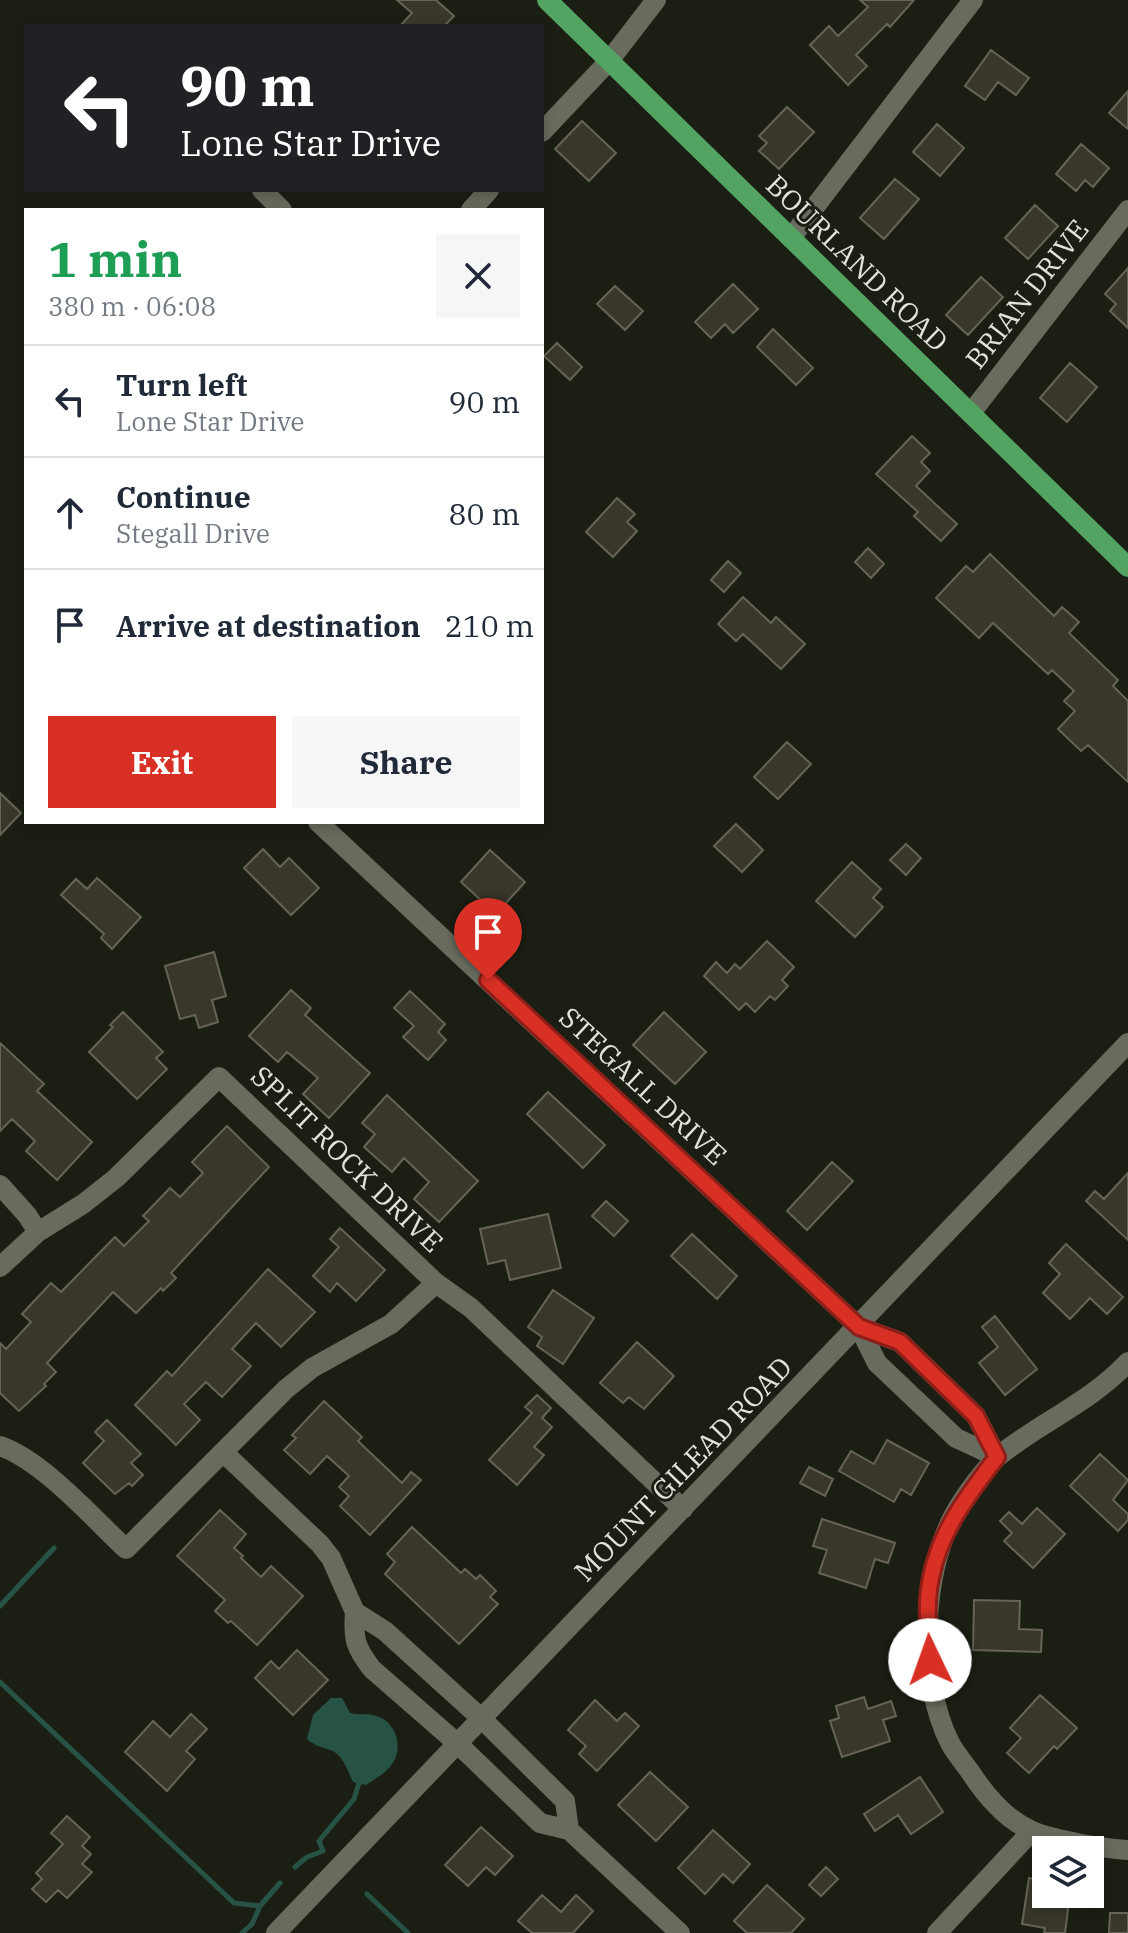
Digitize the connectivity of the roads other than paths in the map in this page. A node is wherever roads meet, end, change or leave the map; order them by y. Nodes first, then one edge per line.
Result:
1 (547, 0) edge
2 (656, 0) edge
3 (973, 0) edge
4 (609, 61) junction
5 (544, 130) edge
6 (487, 192) edge
7 (473, 208) edge
8 (1128, 210) edge
9 (791, 238) junction
10 (971, 413) junction
11 (1128, 567) edge
12 (320, 824) edge
13 (1128, 1043) edge
14 (0, 1185) edge
15 (38, 1232) junction
16 (0, 1267) edge
17 (436, 1283) junction
18 (859, 1327) junction
19 (1128, 1362) edge
20 (0, 1446) edge
21 (224, 1453) junction
22 (997, 1457) junction
23 (683, 1509) junction
24 (355, 1612) junction
25 (406, 1651) junction
26 (381, 1678) junction
27 (482, 1719) junction
28 (458, 1744) junction
29 (569, 1830) junction
30 (1032, 1831) junction
31 (1128, 1850) edge
32 (276, 1933) edge
33 (680, 1933) edge
34 (937, 1933) edge

1 - 4 main road, BOURLAND ROAD
2 - 4 street
3 - 9 street
4 - 5 street
4 - 9 main road, BOURLAND ROAD
6 - 7 street
8 - 10 street, BRIAN DRIVE
9 - 10 main road, BOURLAND ROAD
10 - 11 main road, BOURLAND ROAD
12 - 18 street, STEGALL DRIVE
13 - 18 street, MOUNT GILEAD ROAD
14 - 15 street
15 - 16 street
15 - 17 street, SPLIT ROCK DRIVE
17 - 21 street
17 - 23 street, SPLIT ROCK DRIVE
18 - 22 street
18 - 22 street
18 - 23 street, MOUNT GILEAD ROAD
19 - 22 street
20 - 21 street
21 - 24 street
22 - 30 street
23 - 27 street, MOUNT GILEAD ROAD
24 - 25 street
24 - 26 street
25 - 26 street
25 - 27 street
26 - 28 street
27 - 28 street, MOUNT GILEAD ROAD
27 - 29 street
28 - 29 street
28 - 32 street, MOUNT GILEAD ROAD
29 - 33 street
30 - 31 street
30 - 34 street

